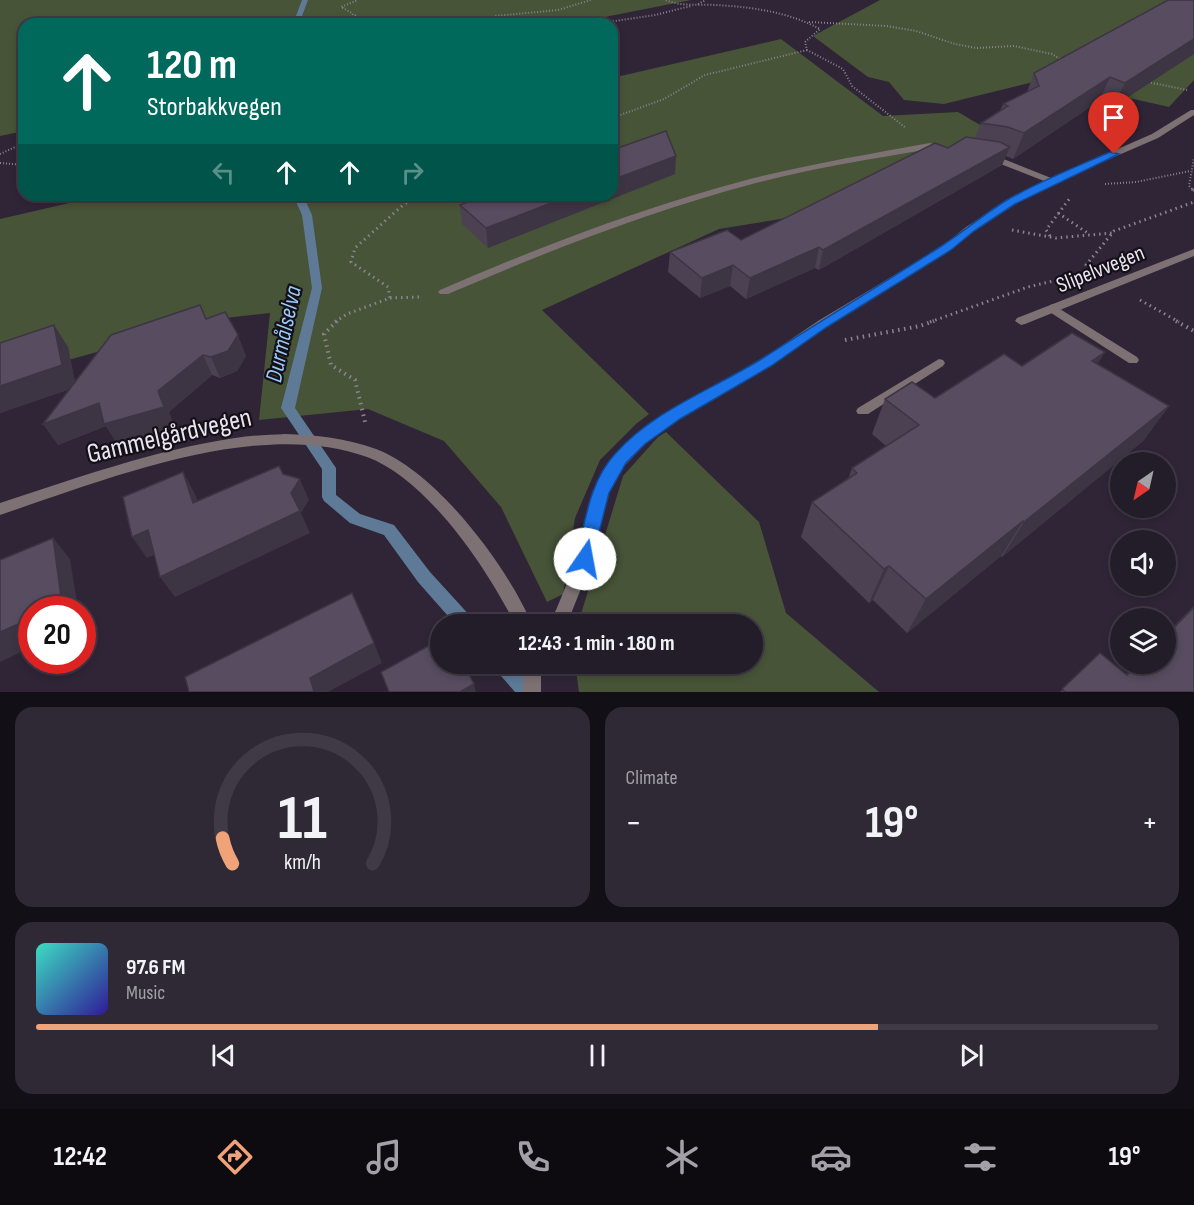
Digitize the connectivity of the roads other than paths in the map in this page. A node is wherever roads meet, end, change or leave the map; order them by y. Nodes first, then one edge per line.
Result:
1 (1194, 112) edge
2 (952, 150) edge
3 (973, 154) edge
4 (1051, 181) junction
5 (1194, 252) edge
6 (444, 292) dead end
7 (1052, 309) junction
8 (1021, 321) dead end
9 (1133, 360) dead end
10 (939, 363) dead end
11 (863, 411) dead end
12 (0, 509) edge
13 (520, 614) edge
14 (562, 614) edge
15 (532, 674) edge
16 (532, 692) edge

1 - 4 street
2 - 6 street
3 - 4 street
4 - 14 street
5 - 7 street, Slipelvvegen
7 - 8 street, Slipelvvegen
7 - 9 street
10 - 11 street
12 - 13 street, Gammelgårdvegen
15 - 16 street

